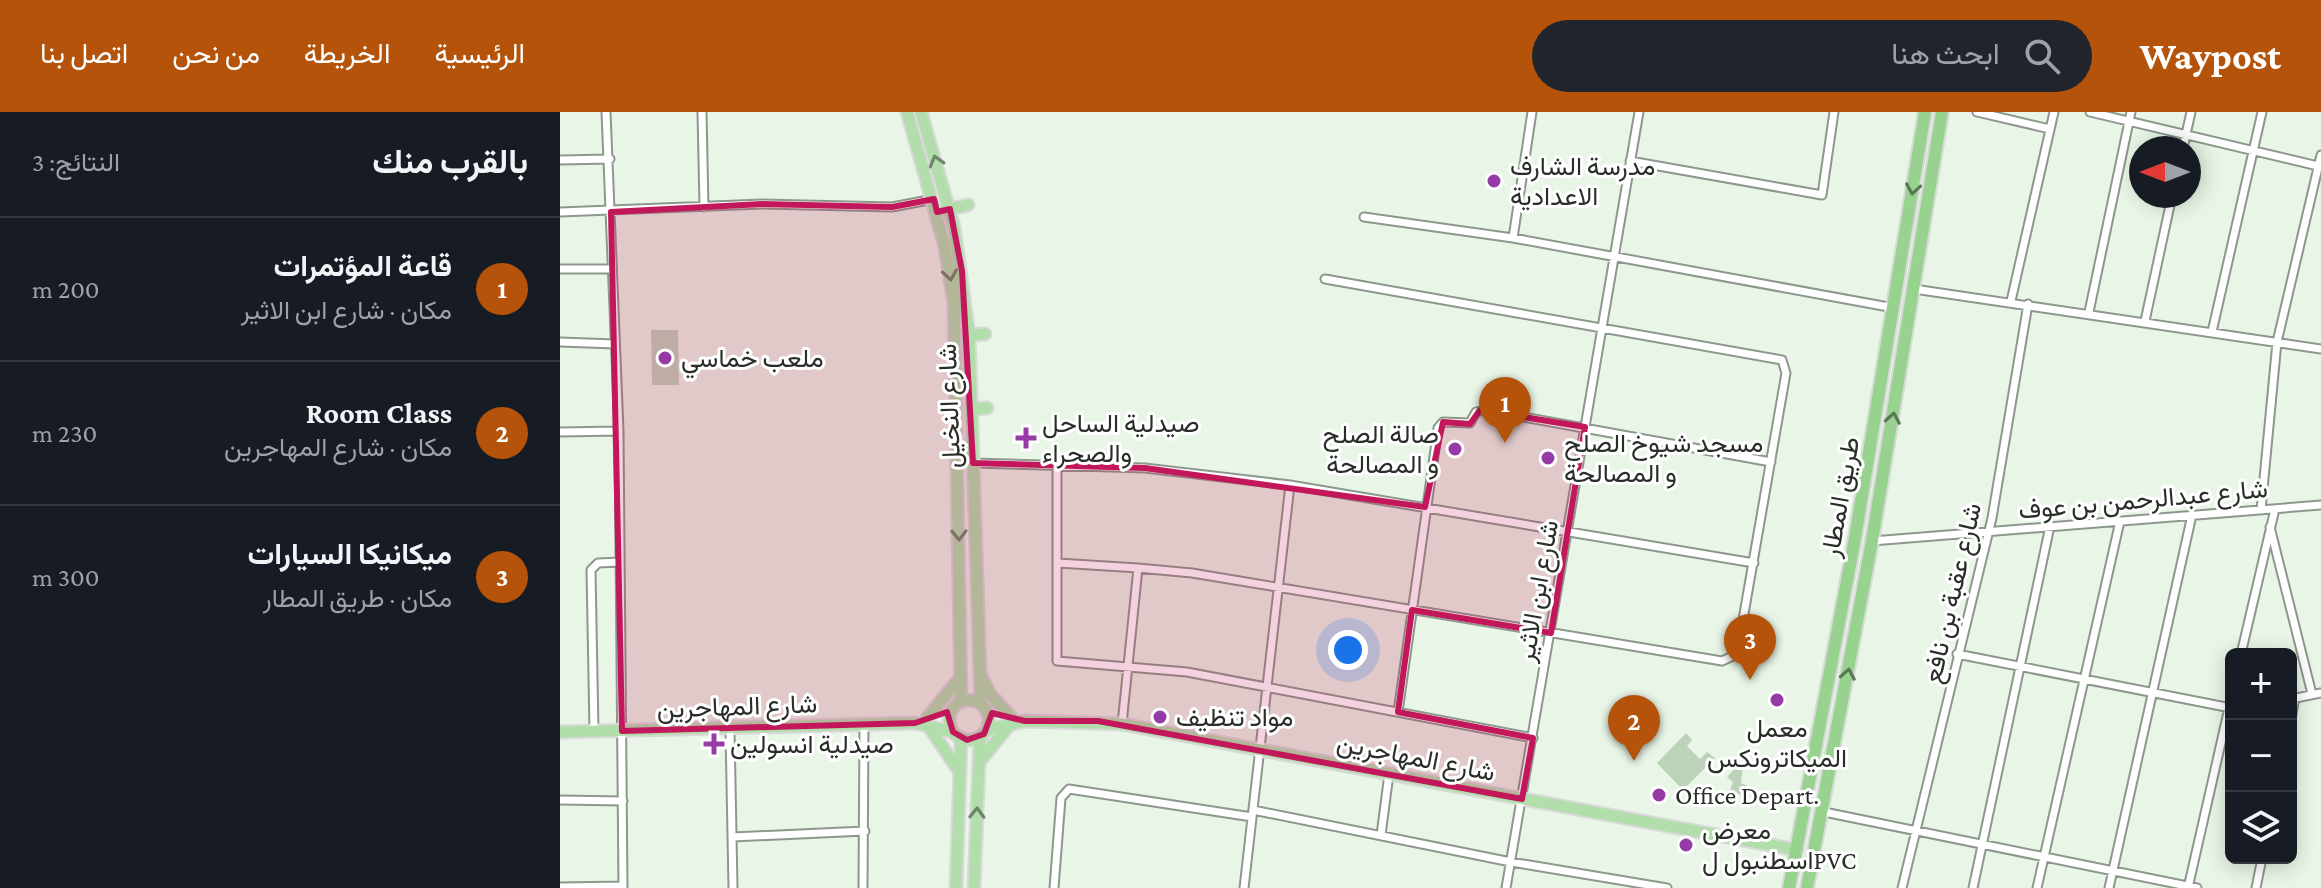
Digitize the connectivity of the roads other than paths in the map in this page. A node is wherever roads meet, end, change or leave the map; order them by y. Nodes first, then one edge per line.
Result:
1 (606, 112) edge
2 (702, 112) edge
3 (907, 112) edge
4 (921, 112) edge
5 (1532, 112) edge
6 (1639, 112) edge
7 (1834, 112) edge
8 (1925, 112) edge
9 (1942, 112) edge
10 (1977, 112) edge
11 (2054, 112) edge
12 (2090, 112) edge
13 (2131, 112) edge
14 (2191, 112) edge
15 (2262, 112) edge
16 (2129, 121) junction
17 (2050, 129) junction
18 (2186, 135) junction
19 (2253, 151) junction
20 (2321, 155) edge
21 (610, 159) junction
22 (560, 160) edge
23 (1630, 161) junction
24 (2318, 166) junction
25 (934, 199) junction
26 (2310, 202) junction
27 (2321, 204) edge
28 (968, 205) dead end
29 (704, 207) junction
30 (2169, 208) edge
31 (950, 209) junction
32 (560, 212) edge
33 (611, 212) junction
34 (937, 212) junction
35 (1364, 217) dead end
36 (1513, 238) junction
37 (1614, 256) junction
38 (560, 269) edge
39 (611, 269) junction
40 (1325, 279) dead end
41 (1914, 289) junction
42 (2011, 301) junction
43 (2028, 304) junction
44 (1894, 308) junction
45 (2089, 312) junction
46 (2145, 321) junction
47 (1602, 325) junction
48 (2212, 332) junction
49 (985, 334) dead end
50 (969, 335) junction
51 (560, 342) edge
52 (2277, 342) junction
53 (615, 344) junction
54 (2321, 349) edge
55 (987, 408) dead end
56 (971, 409) junction
57 (1585, 427) junction
58 (619, 431) junction
59 (560, 432) edge
60 (1771, 462) junction
61 (973, 463) junction
62 (1057, 463) junction
63 (1290, 485) junction
64 (2321, 505) edge
65 (1425, 507) junction
66 (2275, 509) junction
67 (2261, 510) junction
68 (2192, 515) junction
69 (2120, 521) junction
70 (2050, 526) junction
71 (2270, 527) junction
72 (1568, 531) junction
73 (1986, 531) junction
74 (1872, 541) junction
75 (620, 562) junction
76 (1058, 563) junction
77 (1754, 563) junction
78 (1138, 568) junction
79 (1279, 589) junction
80 (1412, 610) junction
81 (1551, 633) junction
82 (2242, 648) edge
83 (1957, 654) junction
84 (1128, 664) junction
85 (977, 666) junction
86 (2021, 666) junction
87 (961, 675) junction
88 (2084, 678) junction
89 (1267, 688) junction
90 (2153, 692) junction
91 (2321, 693) edge
92 (2312, 694) junction
93 (2297, 697) edge
94 (956, 706) junction
95 (2225, 707) edge
96 (984, 708) junction
97 (1398, 712) junction
98 (2227, 720) edge
99 (1011, 721) junction
100 (928, 722) junction
101 (864, 724) junction
102 (1122, 724) junction
103 (730, 730) junction
104 (594, 731) junction
105 (622, 731) junction
106 (560, 732) edge
107 (983, 734) junction
108 (957, 735) junction
109 (1533, 738) junction
110 (1260, 750) junction
111 (979, 764) junction
112 (960, 774) junction
113 (1389, 774) junction
114 (1522, 799) junction
115 (560, 800) edge
116 (623, 801) junction
117 (1824, 812) junction
118 (1252, 813) junction
119 (1916, 829) junction
120 (865, 831) junction
121 (1381, 835) junction
122 (733, 837) junction
123 (1982, 844) junction
124 (1797, 850) junction
125 (2044, 857) junction
126 (1511, 862) junction
127 (2261, 864) edge
128 (2113, 872) junction
129 (560, 887) edge
130 (623, 887) edge
131 (2191, 887) edge
132 (733, 888) edge
133 (863, 888) edge
134 (956, 888) edge
135 (974, 888) edge
136 (1054, 888) edge
137 (1244, 888) edge
138 (1506, 888) edge
139 (1667, 888) edge
140 (1789, 888) edge
141 (1807, 888) edge
142 (1902, 888) edge
143 (1973, 888) edge
144 (2037, 888) edge
145 (2109, 888) edge
146 (2256, 888) edge

1 - 21 street
2 - 29 street
3 - 25 main road, شارع النخيل
31 -> 4 main road, شارع النخيل
5 - 36 street
6 - 23 street, شارع ابن الاثير
7 - 23 street
8 -> 44 highway, طريق المطار
9 - 41 highway, طريق المطار
10 - 17 street
11 - 17 street
12 - 16 street
13 - 16 street
14 - 18 street
15 - 19 street
16 - 18 street
16 - 45 street
17 - 42 street
18 - 19 street
19 - 24 street
19 - 48 street
20 - 24 street
21 - 22 street
21 - 33 street
23 - 37 street, شارع ابن الاثير
24 - 26 street
25 - 29 street
25 - 34 main road, شارع النخيل
26 - 27 street
26 - 52 street
28 - 31 main road
29 - 33 street
30 - 46 street
31 - 34 main road
31 - 50 main road, شارع النخيل
32 - 33 street
33 - 39 street
34 -> 87 main road, شارع النخيل
35 - 36 street
36 - 37 street
37 - 44 street
37 - 47 street, شارع ابن الاثير
38 - 39 street
39 - 53 street
40 - 47 street
41 - 42 street
74 -> 41 highway, طريق المطار
42 - 43 street
43 - 45 street
43 - 73 street, شارع عقبة بن نافع
44 - 124 highway, طريق المطار
45 - 46 street
46 - 48 street
47 - 57 street, شارع ابن الاثير
47 - 60 street
48 - 52 street
49 - 50 main road
50 - 56 main road, شارع النخيل
51 - 53 street
52 - 54 street
52 - 67 street
53 - 58 street
55 - 56 main road
56 - 61 main road, شارع النخيل
57 - 60 street
57 - 65 street
57 - 72 street, شارع ابن الاثير
58 - 59 street
58 - 75 street
60 - 77 street
61 - 62 street
61 - 85 main road, شارع النخيل
62 - 63 street
62 - 76 street
63 - 65 street
63 - 79 street
64 - 66 street, شارع عبدالرحمن بن عوف
65 - 72 street
65 - 80 street
66 - 67 street, شارع عبدالرحمن بن عوف
66 - 71 street
67 - 68 street, شارع عبدالرحمن بن عوف
68 - 69 street, شارع عبدالرحمن بن عوف
68 - 90 street
69 - 70 street, شارع عبدالرحمن بن عوف
69 - 88 street
70 - 73 street, شارع عبدالرحمن بن عوف
70 - 86 street
71 - 82 street
71 - 92 street
72 - 77 street
72 - 81 street, شارع ابن الاثير
73 - 74 street, شارع عبدالرحمن بن عوف
73 - 83 street, شارع عقبة بن نافع
117 -> 74 highway, طريق المطار
75 - 104 street
75 - 105 street
76 - 78 street
76 - 84 street
77 - 81 street
78 - 79 street
78 - 84 street
79 - 80 street
79 - 89 street
80 - 81 street
80 - 97 street
81 - 109 street, شارع ابن الاثير
83 - 86 street
83 - 119 street, شارع عقبة بن نافع
84 - 89 street
84 - 102 street
85 - 96 main road, شارع النخيل
85 - 99 main road
86 - 88 street
86 - 123 street
87 - 94 main road, شارع النخيل
87 - 100 main road
88 - 90 street
88 - 125 street
89 - 97 street
89 - 110 street
90 - 95 street
90 - 128 street
91 - 92 street
92 - 93 street
94 - 96 main road, شارع المهاجرين
94 - 100 main road, شارع المهاجرين
94 - 108 main road, شارع النخيل
96 - 99 main road, شارع المهاجرين
96 - 107 main road, شارع النخيل
97 - 109 street
98 - 131 street
99 - 102 main road, شارع المهاجرين
99 - 107 main road, شارع المهاجرين
99 - 111 main road
100 - 101 main road, شارع المهاجرين
100 - 108 main road
100 - 112 main road
101 - 103 main road, شارع المهاجرين
101 - 120 street
102 - 110 main road, شارع المهاجرين
103 - 105 main road, شارع المهاجرين
103 - 122 street
104 - 105 main road, شارع المهاجرين
104 - 106 main road, شارع المهاجرين
105 - 116 street
107 - 108 main road, شارع المهاجرين
107 - 111 main road
108 - 112 main road
109 - 114 street, شارع ابن الاثير
110 - 113 main road, شارع المهاجرين
110 - 118 street
135 -> 111 main road
112 - 134 main road
113 - 114 main road, شارع المهاجرين
113 - 121 street
114 - 124 main road, شارع المهاجرين
114 - 126 street, شارع ابن الاثير
115 - 116 street
116 - 130 street
117 - 119 street
117 - 141 highway, طريق المطار
118 - 121 street
118 - 136 street
118 - 137 street
119 - 123 street
119 - 142 street, شارع عقبة بن نافع
120 - 122 street
120 - 133 street
121 - 126 street
122 - 132 street
123 - 125 street
123 - 143 street
124 - 140 highway, طريق المطار
125 - 128 street
125 - 144 street
126 - 138 street, شارع ابن الاثير
126 - 139 street
127 - 146 street
128 - 131 street
128 - 145 street
129 - 130 street

